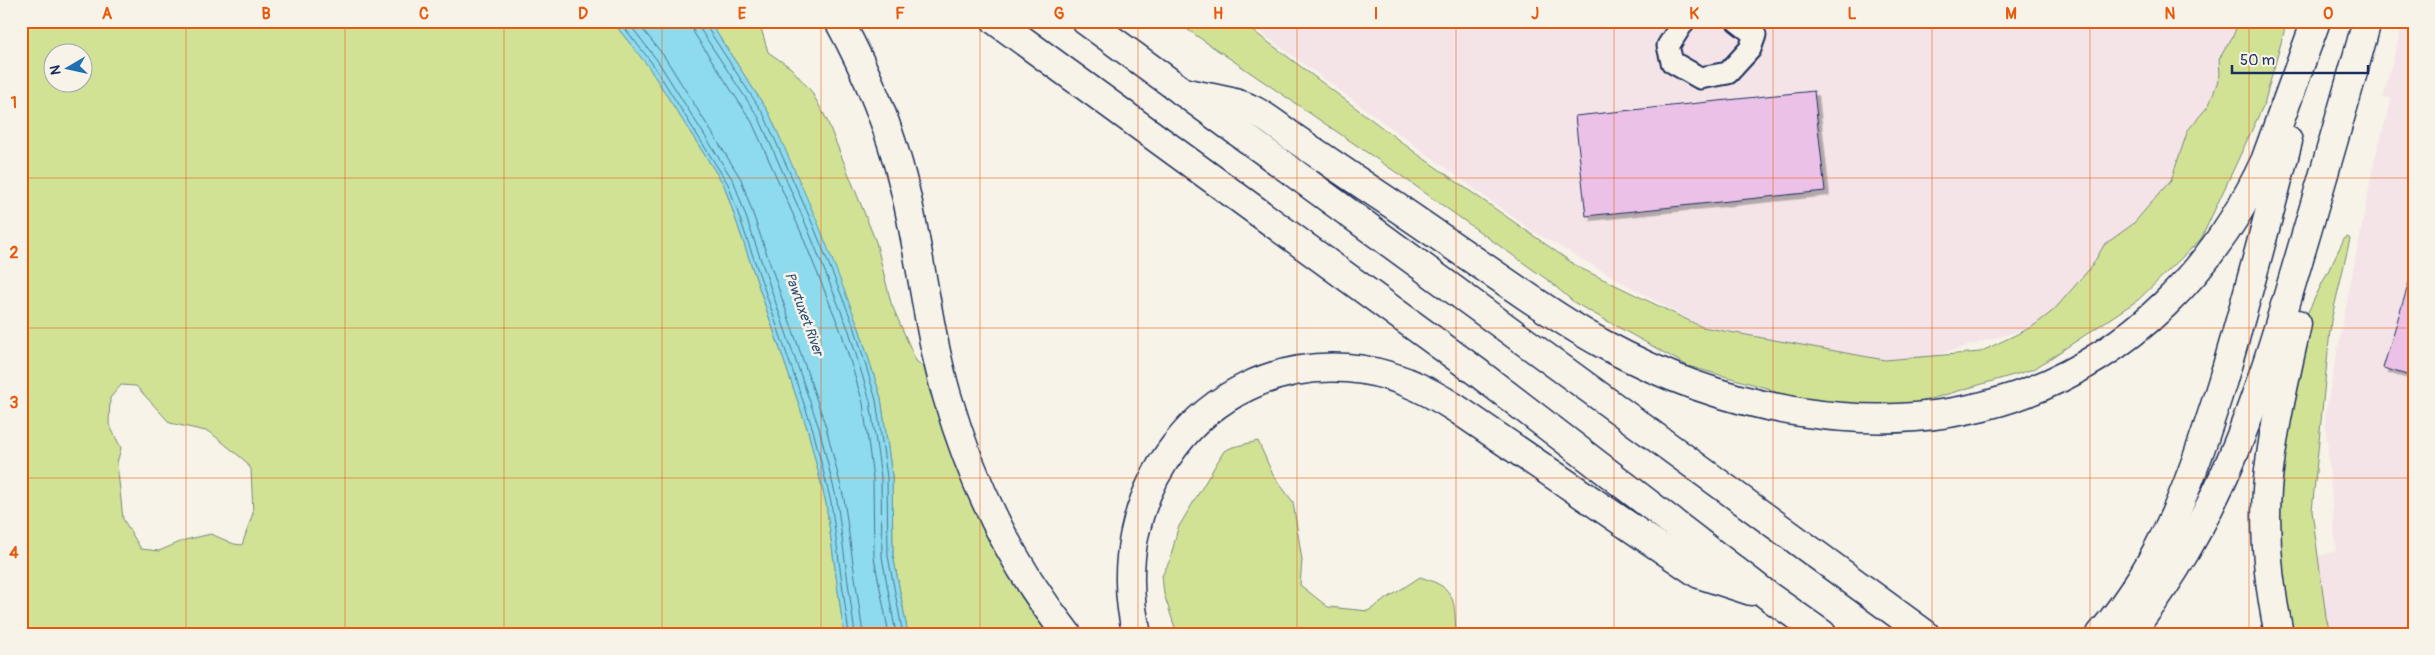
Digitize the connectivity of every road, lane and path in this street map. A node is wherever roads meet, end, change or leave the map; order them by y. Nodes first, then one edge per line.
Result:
1 (838, 21) edge
2 (996, 21) edge
3 (1086, 21) edge
4 (1684, 21) edge
5 (1737, 21) edge
6 (2317, 21) edge
7 (2367, 21) edge
8 (1183, 92) junction
9 (2339, 123) junction
10 (1771, 598) junction
11 (1067, 634) edge
12 (1137, 634) edge
13 (1822, 634) edge
14 (1925, 634) edge
15 (2101, 634) edge
16 (2129, 634) edge
17 (2279, 634) edge

1 - 11 highway
2 - 10 highway
3 - 8 highway
4 - 5 street
6 - 8 highway
6 - 15 highway
7 - 9 highway
8 - 14 highway
9 - 16 highway
9 - 17 highway
10 - 12 highway
10 - 13 highway

